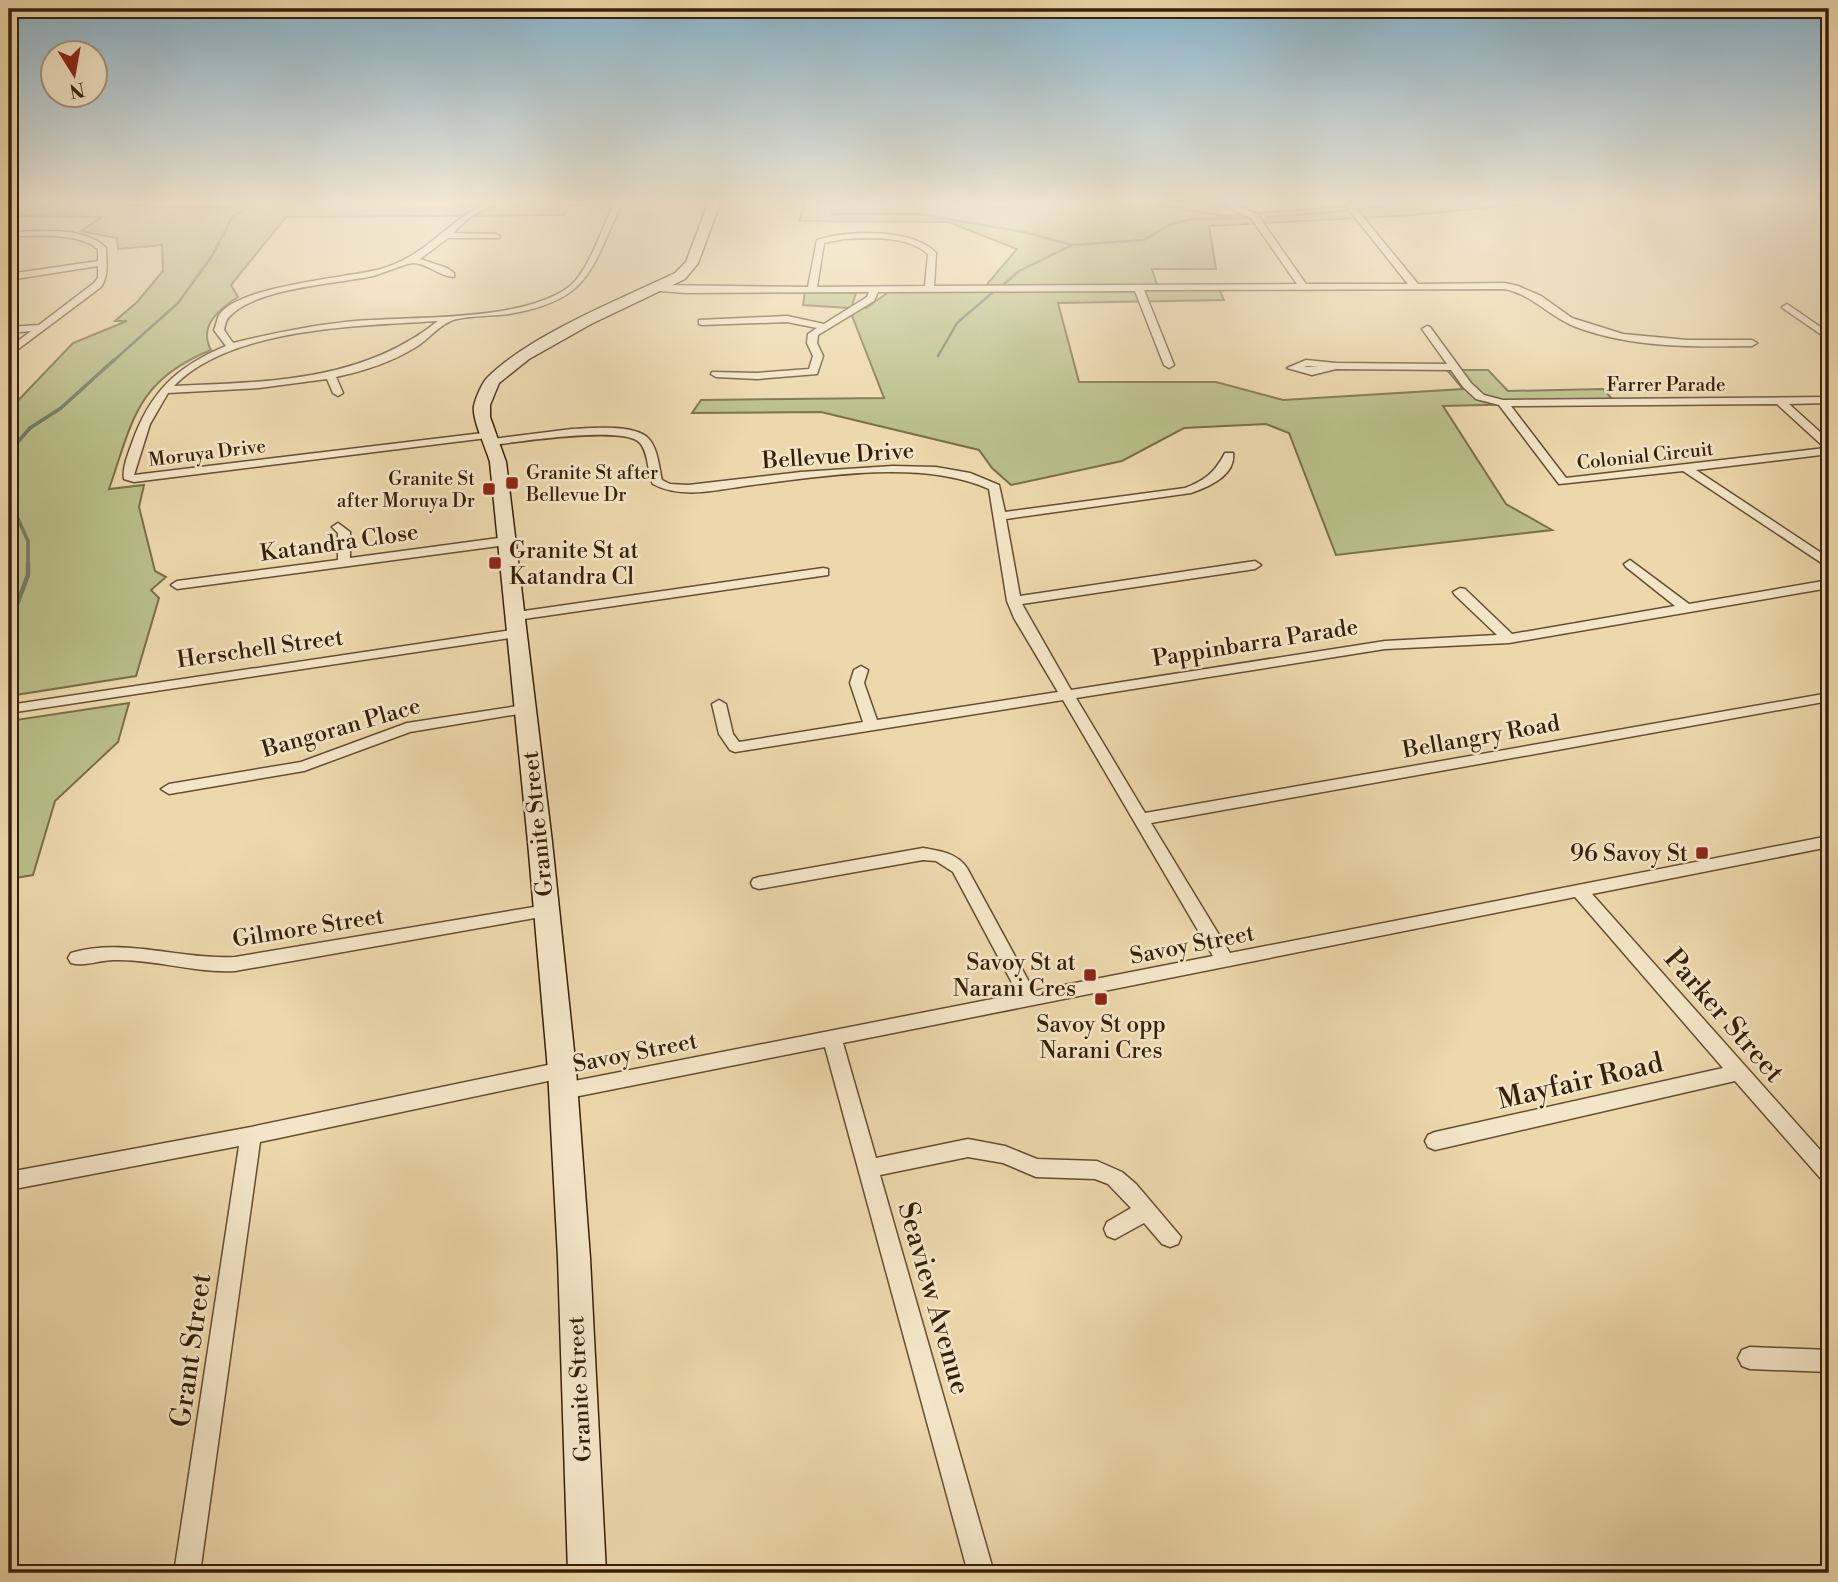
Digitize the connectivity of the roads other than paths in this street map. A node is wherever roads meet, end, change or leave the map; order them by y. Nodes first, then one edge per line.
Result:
1 (100, 275) edge
2 (369, 275) edge
3 (581, 275) edge
4 (681, 275) edge
5 (815, 275) edge
6 (930, 275) edge
7 (1295, 275) edge
8 (1406, 275) edge
9 (1414, 285) junction
10 (1303, 286) junction
11 (660, 288) junction
12 (861, 289) junction
13 (875, 289) junction
14 (929, 289) junction
15 (1139, 289) junction
16 (812, 290) junction
17 (859, 305) junction
18 (1787, 307) dead end
19 (448, 318) junction
20 (702, 322) dead end
21 (822, 326) junction
22 (1816, 327) junction
23 (1829, 327) edge
24 (43, 328) junction
25 (1427, 329) dead end
26 (9, 330) edge
27 (1829, 337) edge
28 (1752, 343) dead end
29 (232, 348) junction
30 (9, 353) edge
31 (1169, 365) dead end
32 (1336, 366) dead end
33 (1454, 368) junction
34 (716, 374) dead end
35 (330, 375) junction
36 (165, 390) junction
37 (338, 393) dead end
38 (1829, 400) edge
39 (1780, 401) junction
40 (1503, 403) junction
41 (493, 442) junction
42 (1829, 446) edge
43 (1829, 451) edge
44 (1229, 455) dead end
45 (1685, 468) junction
46 (1002, 516) junction
47 (338, 527) dead end
48 (506, 541) junction
49 (344, 563) junction
50 (1630, 564) dead end
51 (1829, 564) edge
52 (1255, 565) dead end
53 (823, 572) dead end
54 (1829, 584) edge
55 (177, 585) dead end
56 (1460, 592) dead end
57 (1014, 601) junction
58 (1687, 609) junction
59 (517, 624) junction
60 (1509, 639) junction
61 (861, 670) dead end
62 (1066, 694) junction
63 (1829, 697) edge
64 (719, 704) dead end
65 (9, 709) edge
66 (526, 709) junction
67 (872, 725) junction
68 (169, 789) dead end
69 (1141, 819) junction
70 (1829, 841) edge
71 (759, 883) dead end
72 (1580, 892) junction
73 (546, 911) junction
74 (77, 958) dead end
75 (1226, 962) junction
76 (1030, 1000) junction
77 (832, 1039) junction
78 (1738, 1072) junction
79 (563, 1081) junction
80 (251, 1135) junction
81 (1435, 1141) dead end
82 (867, 1169) junction
83 (1829, 1174) edge
84 (9, 1181) edge
85 (1146, 1210) junction
86 (1115, 1229) dead end
87 (1170, 1237) dead end
88 (1750, 1359) dead end
89 (1829, 1361) edge
90 (187, 1573) edge
91 (587, 1573) edge
92 (981, 1573) edge

1 - 24 street
2 - 29 street
3 - 19 street, Moruya Drive
4 - 11 street, Granite Street
5 - 16 street
6 - 14 street
7 - 10 street
8 - 9 street
9 - 10 street
9 - 28 street
10 - 15 street
11 - 16 street
11 - 41 street, Granite Street
12 - 13 street
12 - 16 street
12 - 17 street
13 - 14 street
13 - 17 street
14 - 15 street
15 - 31 street
17 - 21 street
18 - 22 street
19 - 29 street, Moruya Drive
19 - 35 street
20 - 21 street
21 - 34 street
22 - 23 street
22 - 27 street
24 - 26 street
24 - 30 street
25 - 33 street
29 - 36 street, Moruya Drive
32 - 33 street
33 - 40 street
35 - 36 street
35 - 37 street
36 - 41 street, Moruya Drive
38 - 39 street, Farrer Parade
39 - 40 street, Farrer Parade
39 - 42 street
40 - 45 street, Colonial Circuit
41 - 46 street, Bellevue Drive
41 - 48 street, Granite Street
43 - 45 street, Colonial Circuit
44 - 46 street
45 - 51 street
46 - 57 street, Bellevue Drive
47 - 49 street
48 - 49 street, Katandra Close
48 - 59 street, Granite Street
49 - 55 street, Katandra Close
50 - 58 street
52 - 57 street
53 - 59 street, Herschell Street
54 - 58 street, Pappinbarra Parade
56 - 60 street
57 - 62 street, Bellevue Drive
58 - 60 street, Pappinbarra Parade
59 - 65 street, Herschell Street
59 - 66 street, Granite Street
60 - 62 street, Pappinbarra Parade
61 - 67 street
62 - 67 street, Pappinbarra Parade
62 - 69 street, Bellevue Drive
63 - 69 street, Bellangry Road
64 - 67 street, Pappinbarra Parade
66 - 68 street, Bangoran Place
66 - 73 street, Granite Street
69 - 75 street, Bellevue Drive
70 - 72 street, Savoy Street
71 - 76 street
72 - 75 street, Savoy Street
72 - 78 street, Parker Street
73 - 74 street, Gilmore Street
73 - 79 street, Granite Street
75 - 76 street, Savoy Street
76 - 77 street, Savoy Street
77 - 79 street, Savoy Street
77 - 82 street, Seaview Avenue
78 - 81 street, Mayfair Road
78 - 83 street, Parker Street
79 - 80 street, Savoy Street
79 - 91 street, Granite Street
80 - 84 street, Savoy Street
80 - 90 street, Grant Street
82 - 85 street
82 - 92 street, Seaview Avenue
85 - 86 street
85 - 87 street
88 - 89 street

